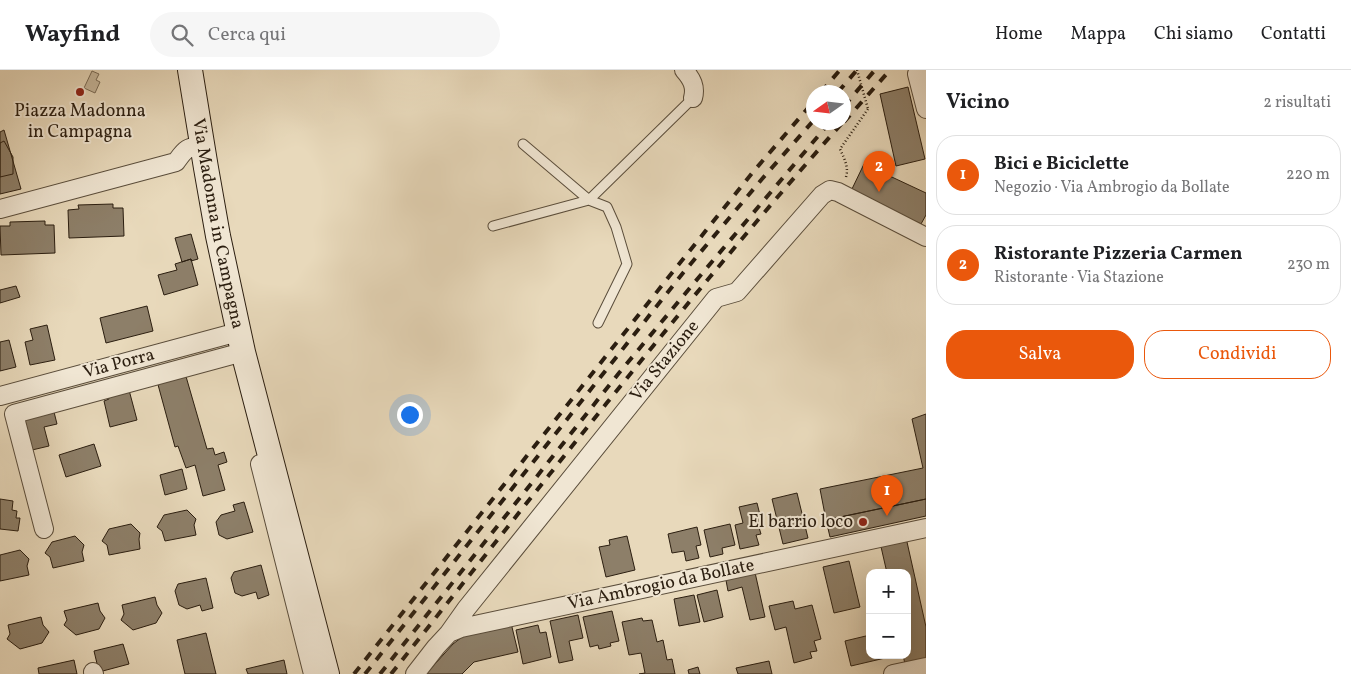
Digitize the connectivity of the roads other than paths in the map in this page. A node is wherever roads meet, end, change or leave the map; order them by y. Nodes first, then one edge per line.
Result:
1 (190, 70) edge
2 (684, 70) edge
3 (919, 72) edge
4 (693, 98) joint
5 (926, 109) edge
6 (197, 116) junction
7 (522, 144) dead end
8 (204, 158) junction
9 (172, 163) junction
10 (589, 200) junction
11 (0, 209) edge
12 (493, 226) dead end
13 (926, 237) edge
14 (598, 323) dead end
15 (241, 342) junction
16 (250, 378) junction
17 (0, 396) edge
18 (926, 528) edge
19 (44, 529) dead end
20 (450, 634) junction
21 (926, 667) edge
22 (313, 674) edge
23 (327, 674) edge
24 (415, 674) edge
25 (893, 674) edge

1 - 6 street, Via Madonna in Campagna
2 - 4 street
3 - 5 street
4 - 10 lane
6 - 8 street, Via Madonna in Campagna
6 - 9 street
7 - 10 lane
8 - 9 street
8 - 15 street, Via Madonna in Campagna
9 - 11 street
10 - 12 lane
10 - 14 lane
13 - 20 street, Via Stazione
15 - 16 street, Via Madonna in Campagna
15 - 17 street, Via Porra
15 - 19 street
16 - 22 street, Via Madonna in Campagna
16 - 23 street, Via Madonna in Campagna
18 - 20 street, Via Ambrogio da Bollate
20 - 24 street, Via Ambrogio da Bollate
21 - 25 street

